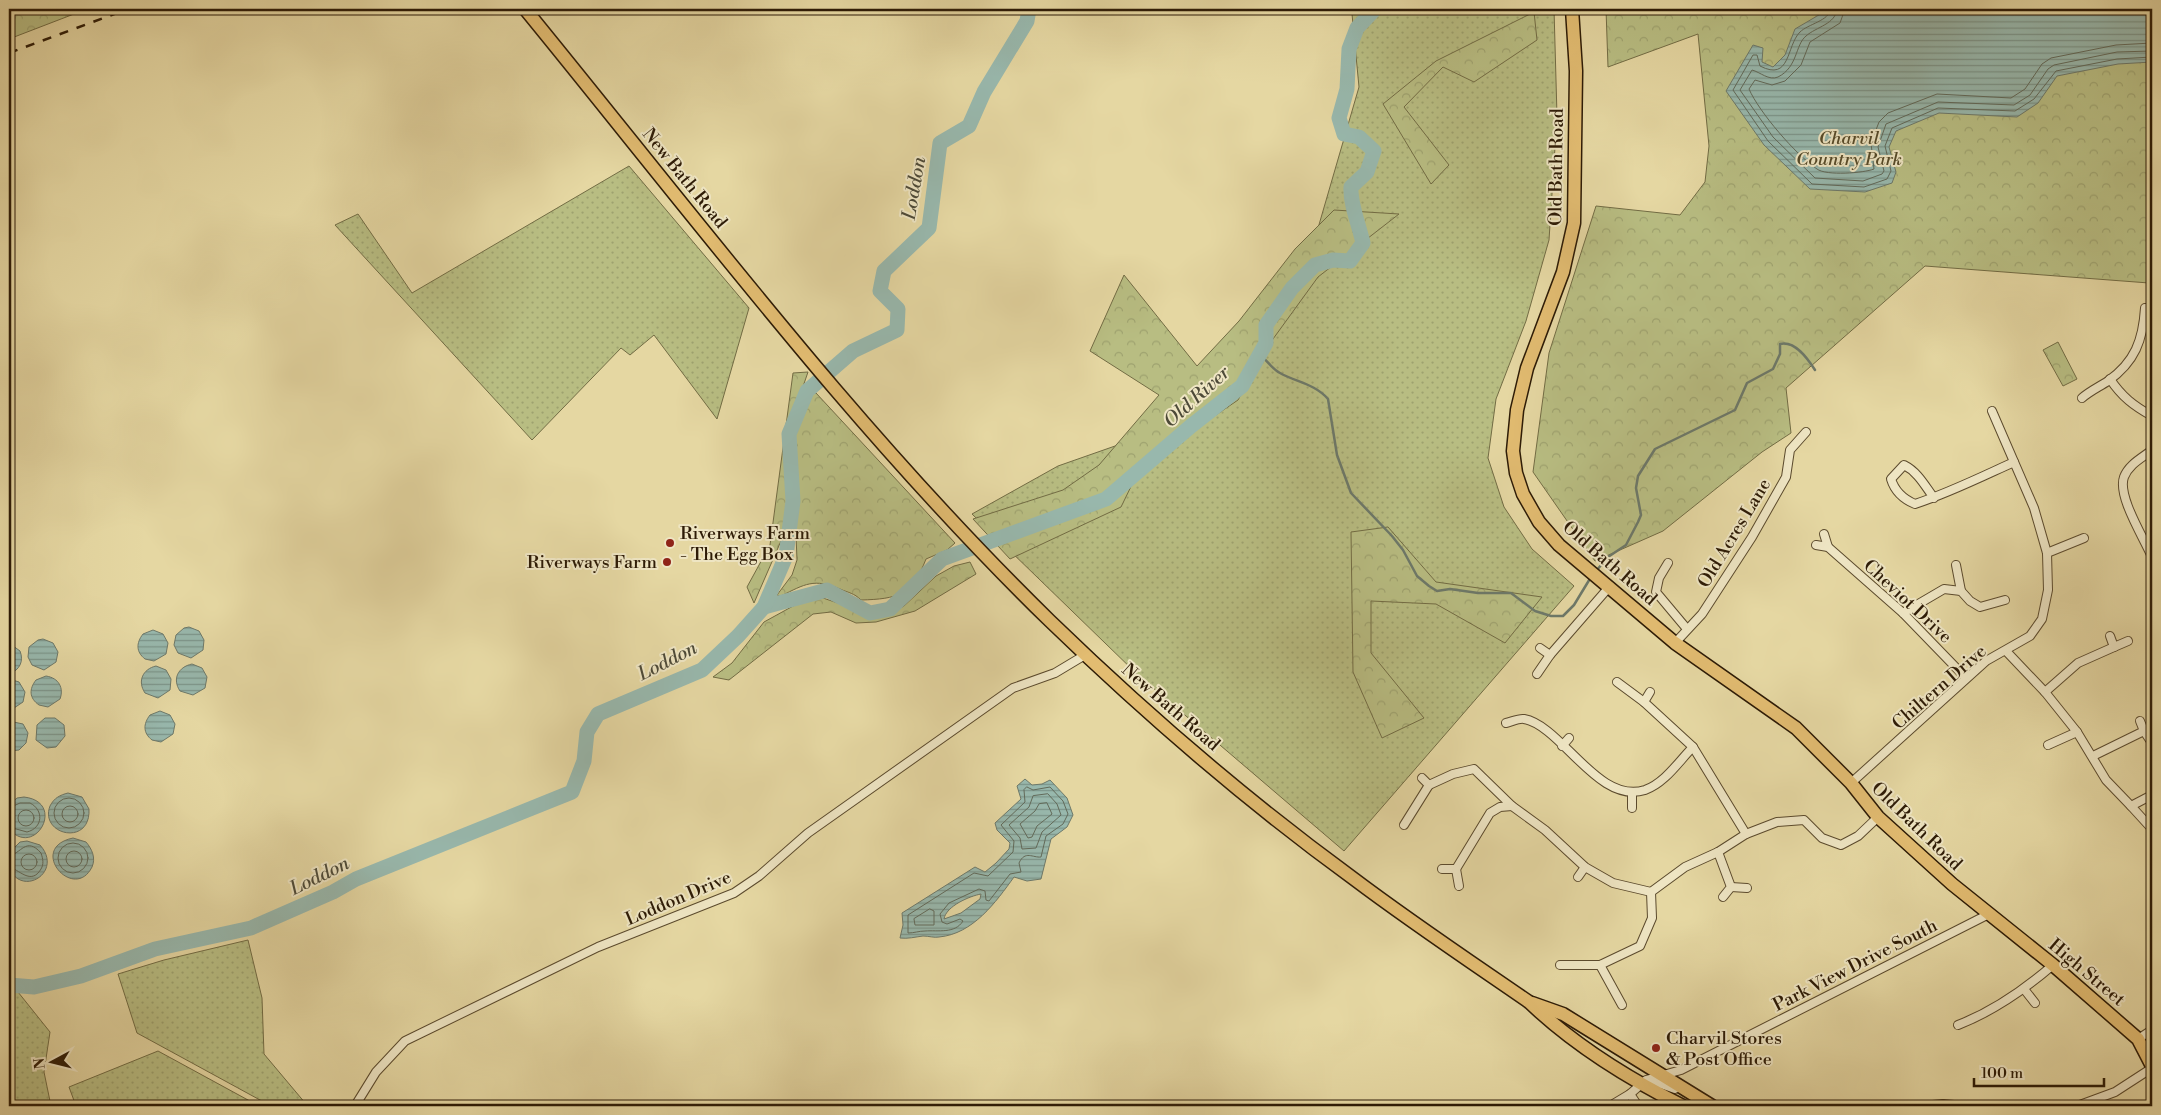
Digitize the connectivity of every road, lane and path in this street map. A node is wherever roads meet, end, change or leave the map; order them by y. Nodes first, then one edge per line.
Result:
1 (525, 9) edge
2 (1572, 9) edge
3 (2145, 308) dead end
4 (2143, 330) junction
5 (2152, 332) edge
6 (2110, 379) junction
7 (2082, 398) dead end
8 (1992, 412) dead end
9 (2152, 416) edge
10 (1806, 432) dead end
11 (2152, 450) edge
12 (2014, 462) junction
13 (1934, 498) junction
14 (1824, 534) dead end
15 (2084, 538) dead end
16 (1816, 545) dead end
17 (1828, 547) junction
18 (2048, 553) junction
19 (2152, 557) edge
20 (1668, 563) dead end
21 (1956, 565) dead end
22 (1606, 583) junction
23 (1961, 591) junction
24 (2005, 600) dead end
25 (1903, 613) junction
26 (1687, 629) junction
27 (2110, 636) dead end
28 (2128, 641) dead end
29 (1675, 643) junction
30 (2114, 647) junction
31 (1540, 648) dead end
32 (2006, 651) junction
33 (1550, 654) junction
34 (1086, 655) junction
35 (1537, 674) dead end
36 (1966, 678) junction
37 (1617, 682) dead end
38 (1650, 692) dead end
39 (2045, 692) junction
40 (1644, 702) junction
41 (2140, 721) dead end
42 (1506, 723) dead end
43 (2144, 731) junction
44 (2077, 732) junction
45 (1569, 738) dead end
46 (2150, 740) dead end
47 (2048, 745) dead end
48 (1562, 746) junction
49 (1693, 747) junction
50 (2093, 756) junction
51 (1422, 778) dead end
52 (1851, 783) junction
53 (1429, 785) junction
54 (1632, 792) junction
55 (2152, 795) edge
56 (1512, 806) junction
57 (2131, 806) junction
58 (1632, 808) dead end
59 (1878, 817) junction
60 (1404, 825) dead end
61 (2152, 829) edge
62 (1746, 834) junction
63 (1718, 852) junction
64 (1585, 867) junction
65 (1442, 869) dead end
66 (1456, 869) junction
67 (1578, 878) dead end
68 (1459, 886) dead end
69 (1731, 887) junction
70 (1747, 888) dead end
71 (1651, 892) junction
72 (1723, 897) dead end
73 (1989, 914) junction
74 (1560, 965) dead end
75 (1600, 965) junction
76 (2053, 965) junction
77 (2024, 990) junction
78 (1529, 1002) junction
79 (2035, 1003) dead end
80 (1622, 1004) dead end
81 (1974, 1018) junction
82 (1958, 1025) dead end
83 (1977, 1027) dead end
84 (2152, 1030) edge
85 (2138, 1039) junction
86 (2152, 1067) edge
87 (1681, 1070) junction
88 (1661, 1074) junction
89 (1643, 1084) junction
90 (1681, 1086) junction
91 (1630, 1094) junction
92 (1696, 1097) junction
93 (355, 1106) edge
94 (1610, 1106) edge
95 (1638, 1106) edge
96 (1683, 1106) edge
97 (1712, 1106) edge
98 (1922, 1106) edge
99 (1964, 1106) edge
100 (2077, 1106) edge

1 - 34 main road, New Bath Road
2 - 22 main road, Old Bath Road
3 - 4 street
4 - 5 street
4 - 6 street
6 - 7 street
6 - 9 street
8 - 12 street, Chiltern Drive
10 - 26 street, Old Acres Lane
11 - 19 street
12 - 13 street
12 - 18 street, Chiltern Drive
13 - 13 street
14 - 17 street
15 - 18 street
16 - 17 street
17 - 25 street, Cheviot Drive
18 - 32 street, Chiltern Drive
20 - 26 street
21 - 23 street
22 - 29 main road, Old Bath Road
22 - 33 street
23 - 24 street
23 - 25 street
25 - 36 street, Cheviot Drive
26 - 29 street, Old Acres Lane
27 - 30 street
28 - 30 street
29 - 52 main road, Old Bath Road
30 - 39 street
31 - 33 street
32 - 36 street, Chiltern Drive
32 - 39 street
33 - 35 street
34 - 78 main road, New Bath Road
34 - 93 street, Loddon Drive
36 - 52 street, Chiltern Drive
37 - 40 street
38 - 40 street
39 - 44 street
40 - 49 street
41 - 43 street
42 - 48 street
43 - 46 street
43 - 50 street
44 - 47 street
44 - 50 street
45 - 48 street
48 - 54 street
49 - 54 street
49 - 62 street
50 - 57 street
51 - 53 street
52 - 59 main road, Old Bath Road
53 - 56 street
53 - 60 street
54 - 58 street
55 - 57 street
56 - 64 street
56 - 66 street
57 - 61 street
59 - 62 street
59 - 73 main road, Old Bath Road
62 - 63 street
63 - 69 street
63 - 71 street
64 - 67 street
64 - 71 street
65 - 66 street
66 - 68 street
69 - 70 street
69 - 72 street
71 - 75 street
73 - 76 main road, High Street
73 - 87 street, Park View Drive South
74 - 75 street
75 - 80 street
76 - 77 street
76 - 85 main road, High Street
77 - 79 street
77 - 81 street
78 - 88 main road, New Bath Road
78 - 89 main road, New Bath Road
81 - 82 street
81 - 83 street
84 - 85 street
85 - 86 main road, High Street
86 - 100 street
87 - 88 street, Park View Drive South
87 - 90 street
88 - 89 street, Park View Drive South
88 - 90 main road, New Bath Road
89 - 91 street, Park View Drive South
89 - 92 street
89 - 96 main road, New Bath Road
90 - 92 main road, New Bath Road
91 - 94 street, Park View Drive South
91 - 95 street
92 - 97 main road, New Bath Road
98 - 99 street

